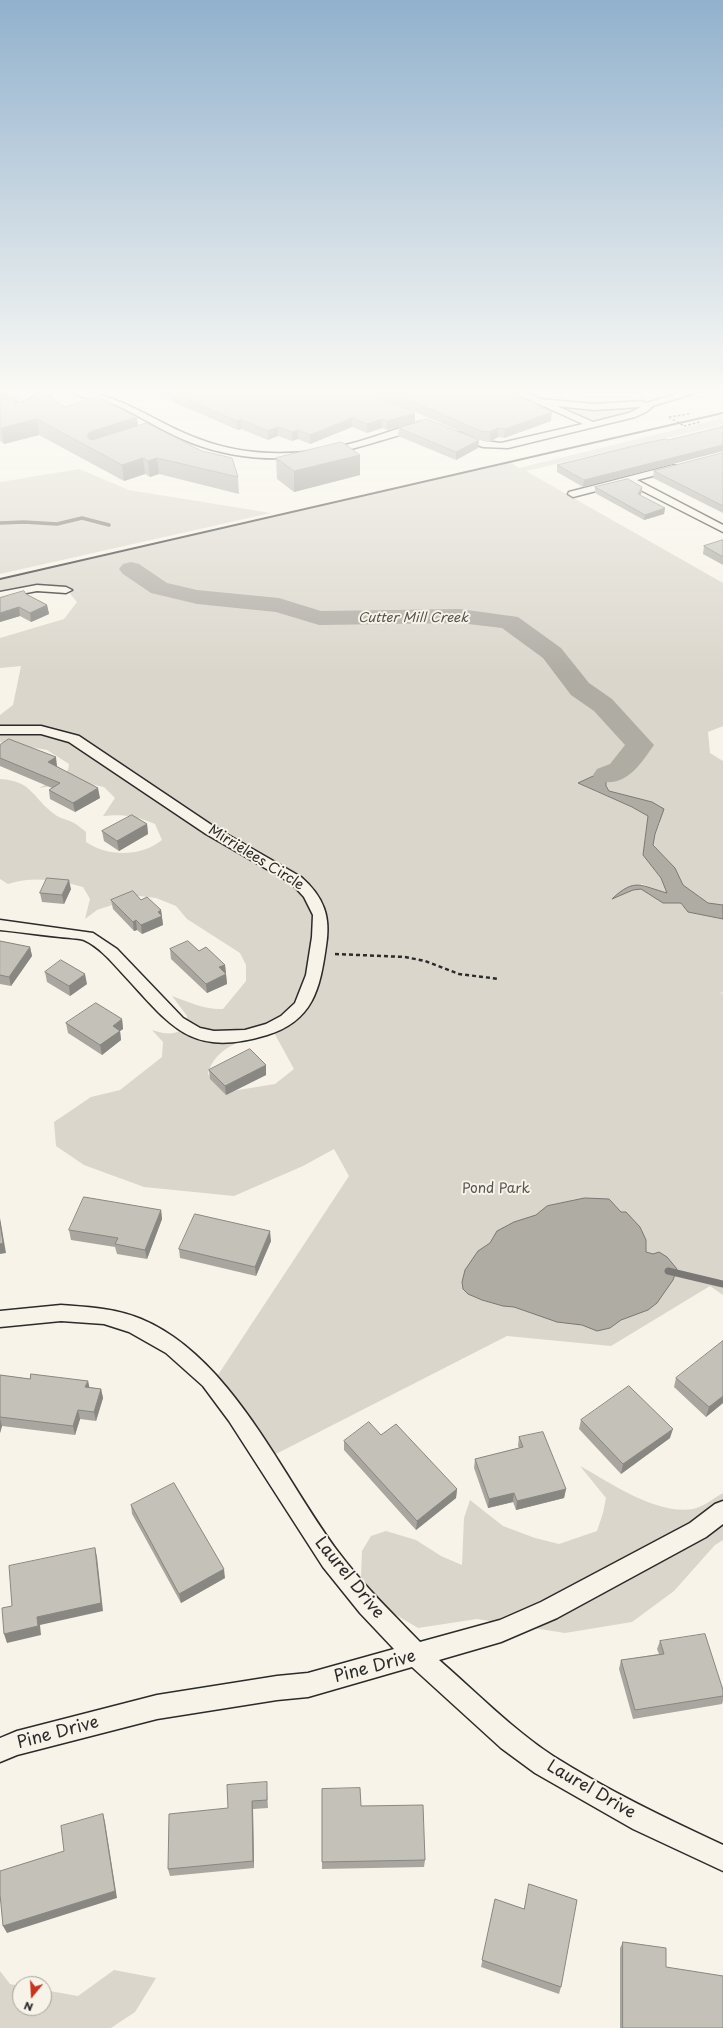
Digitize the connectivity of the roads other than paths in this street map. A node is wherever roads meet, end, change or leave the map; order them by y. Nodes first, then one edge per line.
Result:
1 (606, 486) edge
2 (640, 486) edge
3 (573, 494) dead end
4 (723, 529) edge
5 (66, 590) dead end
6 (0, 595) edge
7 (0, 730) edge
8 (0, 925) edge
9 (0, 1319) edge
10 (723, 1511) edge
11 (416, 1655) junction
12 (0, 1750) edge
13 (723, 1858) edge

1 - 3 street
2 - 4 street
5 - 6 street
7 - 8 street, Mirrielees Circle
9 - 11 street, Laurel Drive
10 - 11 street, Pine Drive
11 - 12 street, Pine Drive
11 - 13 street, Laurel Drive

